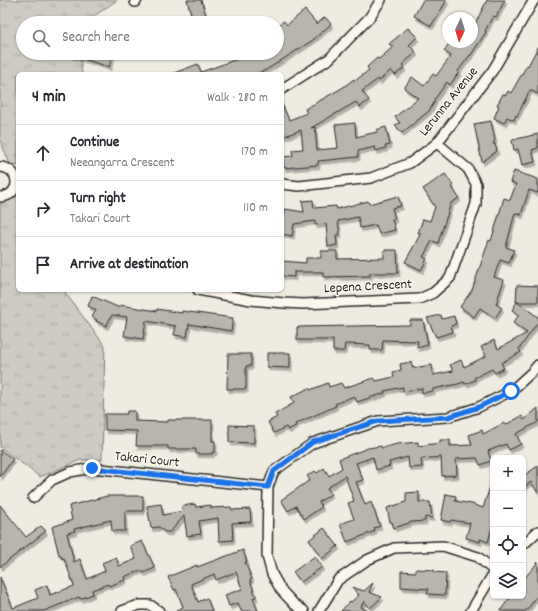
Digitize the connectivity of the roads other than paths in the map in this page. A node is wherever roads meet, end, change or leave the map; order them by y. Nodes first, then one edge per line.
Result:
1 (381, 0) edge
2 (534, 0) edge
3 (284, 88) edge
4 (437, 144) junction
5 (0, 167) edge
6 (16, 176) edge
7 (284, 184) edge
8 (16, 186) edge
9 (0, 197) edge
10 (209, 292) edge
11 (538, 365) edge
12 (268, 487) junction
13 (33, 498) dead end
14 (538, 531) edge
15 (526, 542) edge
16 (490, 567) edge
17 (490, 579) edge
18 (122, 611) edge
19 (159, 611) edge
20 (304, 611) edge
21 (320, 611) edge
22 (471, 611) edge

1 - 3 street
2 - 4 street, Lerunna Avenue
4 - 7 street, Lerunna Avenue
4 - 10 street, Lepena Crescent
5 - 6 street
8 - 9 street
11 - 12 street
12 - 13 street, Takari Court
12 - 20 street
14 - 15 street
16 - 21 street
17 - 22 street
18 - 19 street

